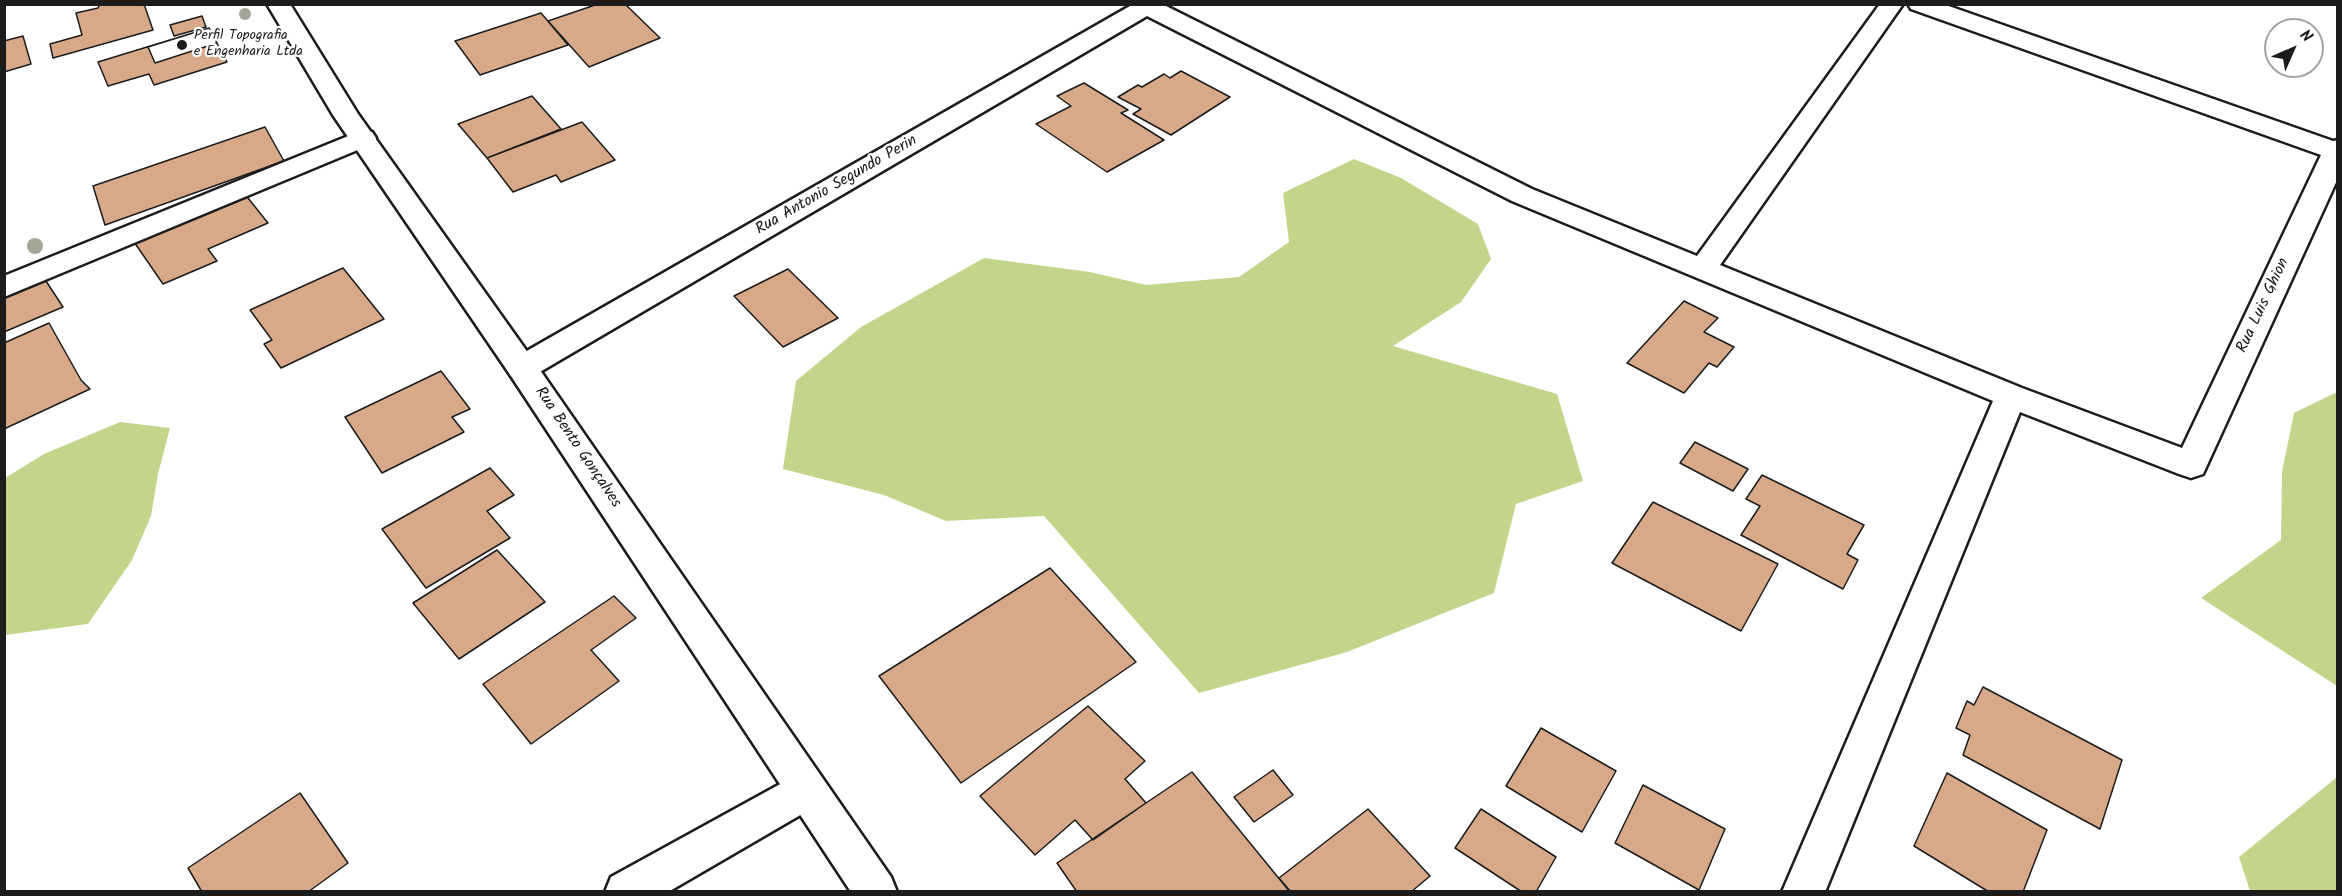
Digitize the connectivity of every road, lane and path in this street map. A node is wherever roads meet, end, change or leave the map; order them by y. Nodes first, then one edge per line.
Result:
1 (278, 4) edge
2 (1892, 4) edge
3 (1919, 4) edge
4 (1146, 5) edge
5 (363, 138) junction
6 (2337, 150) edge
7 (1703, 269) junction
8 (4, 287) edge
9 (522, 368) junction
10 (2011, 396) junction
11 (807, 789) junction
12 (626, 891) edge
13 (876, 891) edge
14 (1803, 891) edge

1 - 5 street, Rua Bento Gonçalves
2 - 7 street
3 - 6 street
4 - 7 street
4 - 9 street, Rua Antonio Segundo Perin
5 - 8 street
5 - 9 street, Rua Bento Gonçalves
6 - 10 street, Rua Luis Ghion
7 - 10 street
9 - 11 street, Rua Bento Gonçalves
10 - 14 street
11 - 12 street
11 - 13 street, Rua Bento Gonçalves

